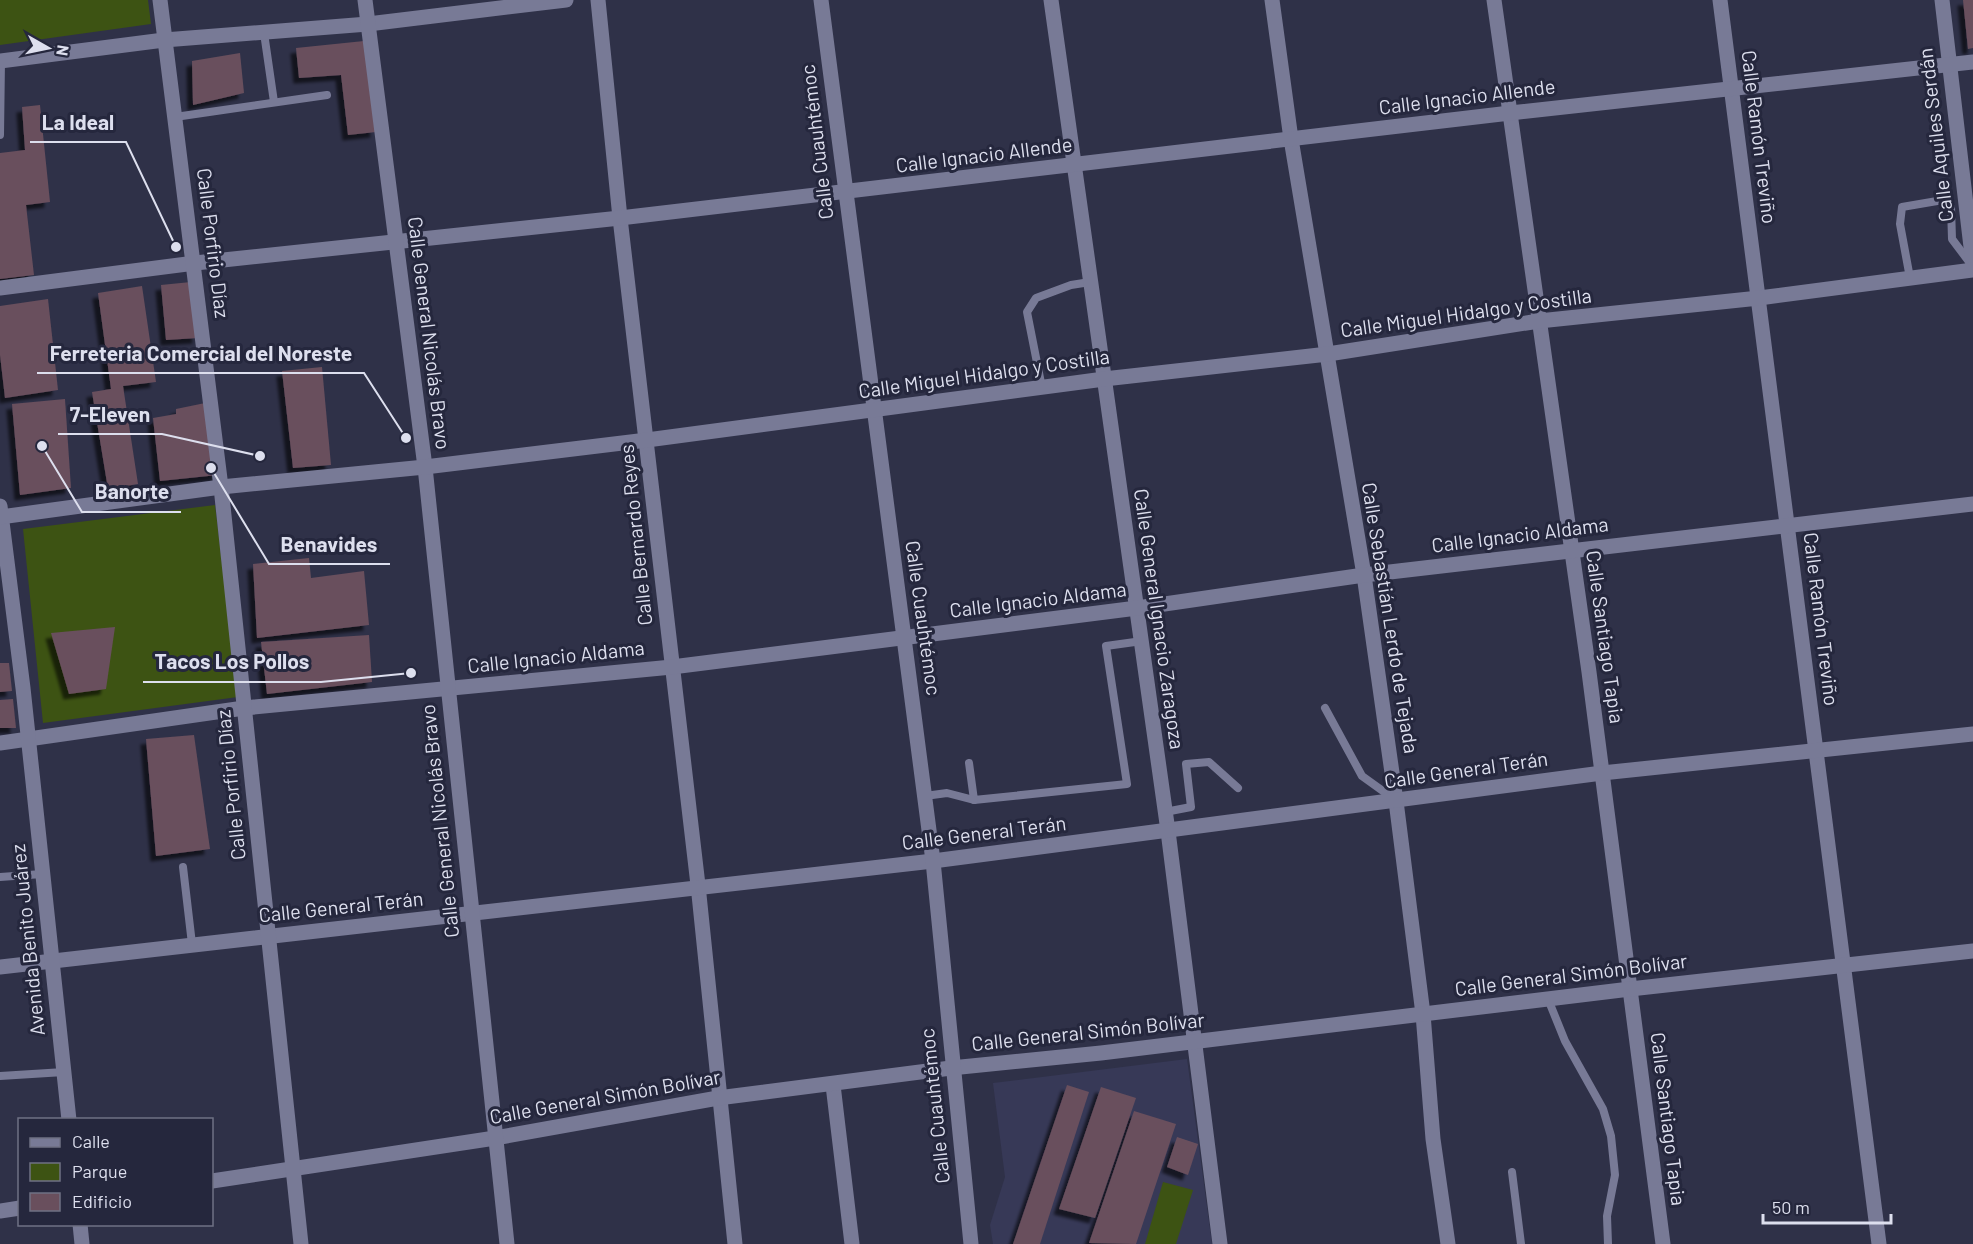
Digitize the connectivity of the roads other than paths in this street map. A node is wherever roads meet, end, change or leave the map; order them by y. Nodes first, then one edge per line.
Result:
1 (160, 0) edge
2 (365, 0) edge
3 (566, 0) edge
4 (598, 0) edge
5 (821, 0) edge
6 (1051, 0) edge
7 (1272, 0) edge
8 (1494, 0) edge
9 (1720, 0) edge
10 (1942, 0) edge
11 (368, 24) junction
12 (264, 33) junction
13 (165, 40) junction
14 (0, 61) edge
15 (1973, 62) edge
16 (1949, 64) junction
17 (1732, 89) junction
18 (327, 95) dead end
19 (274, 102) junction
20 (1510, 113) junction
21 (175, 117) junction
22 (0, 135) edge
23 (1292, 139) junction
24 (1074, 166) junction
25 (844, 192) junction
26 (620, 218) junction
27 (397, 242) junction
28 (195, 263) junction
29 (1973, 268) edge
30 (1910, 278) junction
31 (1090, 282) junction
32 (0, 288) edge
33 (1759, 298) junction
34 (1539, 321) junction
35 (1328, 354) junction
36 (1104, 379) junction
37 (1042, 388) junction
38 (873, 410) junction
39 (647, 440) junction
40 (425, 467) junction
41 (221, 487) junction
42 (1973, 504) edge
43 (0, 513) edge
44 (1787, 524) junction
45 (1572, 550) junction
46 (1364, 575) junction
47 (1137, 608) junction
48 (906, 638) junction
49 (1142, 642) junction
50 (672, 667) junction
51 (448, 689) junction
52 (244, 708) junction
53 (1325, 708) dead end
54 (1973, 734) edge
55 (28, 740) junction
56 (0, 743) edge
57 (1816, 753) junction
58 (969, 763) dead end
59 (1602, 773) junction
60 (1238, 788) dead end
61 (925, 796) junction
62 (974, 800) junction
63 (1396, 801) junction
64 (1165, 812) junction
65 (1168, 831) junction
66 (933, 861) junction
67 (183, 867) dead end
68 (42, 874) junction
69 (0, 878) edge
70 (698, 885) junction
71 (470, 914) junction
72 (268, 936) junction
73 (192, 944) junction
74 (1973, 951) edge
75 (52, 960) junction
76 (1844, 965) junction
77 (0, 967) edge
78 (1630, 989) junction
79 (1548, 999) junction
80 (1423, 1014) junction
81 (1197, 1041) junction
82 (951, 1068) junction
83 (64, 1072) junction
84 (0, 1076) edge
85 (833, 1085) junction
86 (718, 1098) junction
87 (69, 1118) edge
88 (495, 1138) junction
89 (294, 1169) junction
90 (1512, 1172) dead end
91 (213, 1181) edge
92 (18, 1208) edge
93 (0, 1210) edge
94 (80, 1226) edge
95 (82, 1244) edge
96 (301, 1244) edge
97 (507, 1244) edge
98 (735, 1244) edge
99 (852, 1244) edge
100 (971, 1244) edge
101 (1220, 1244) edge
102 (1448, 1244) edge
103 (1521, 1244) edge
104 (1608, 1244) edge
105 (1663, 1244) edge
106 (1880, 1244) edge

1 - 13 street, Calle Porfirio Díaz
2 - 11 street, Calle General Nicolás Bravo
3 - 11 street
4 - 26 street, Calle Bernardo Reyes
5 - 25 street, Calle Cuauhtémoc
6 - 24 street, Calle General Ignacio Zaragoza
7 - 23 street, Calle Sebastián Lerdo de Tejada
8 - 20 street, Calle Santiago Tapia
9 - 17 street, Calle Ramón Treviño
10 - 16 street, Calle Aquiles Serdán
11 - 12 street
11 - 27 street, Calle General Nicolás Bravo
12 - 13 street
12 - 19 lane
13 - 14 street
13 - 21 street, Calle Porfirio Díaz
14 - 22 lane
15 - 16 street, Calle Ignacio Allende
16 - 17 street, Calle Ignacio Allende
16 - 29 street, Calle Aquiles Serdán
17 - 20 street, Calle Ignacio Allende
17 - 33 street, Calle Ramón Treviño
18 - 19 lane
19 - 21 lane
20 - 23 street, Calle Ignacio Allende
20 - 34 street, Calle Santiago Tapia
21 - 28 street, Calle Porfirio Díaz
23 - 24 street, Calle Ignacio Allende
23 - 35 street, Calle Sebastián Lerdo de Tejada
24 - 25 street, Calle Ignacio Allende
24 - 31 street, Calle General Ignacio Zaragoza
25 - 26 street, Calle Ignacio Allende
25 - 38 street, Calle Cuauhtémoc
26 - 27 street, Calle Ignacio Allende
26 - 39 street, Calle Bernardo Reyes
27 - 28 street, Calle Ignacio Allende
27 - 40 street, Calle General Nicolás Bravo
28 - 32 street, Calle Ignacio Allende
28 - 41 street, Calle Porfirio Díaz
29 - 30 street, Calle Miguel Hidalgo y Costilla
29 - 30 lane
30 - 33 street, Calle Miguel Hidalgo y Costilla
31 - 36 street, Calle General Ignacio Zaragoza
31 - 37 lane
33 - 34 street, Calle Miguel Hidalgo y Costilla
33 - 44 street, Calle Ramón Treviño
34 - 35 street, Calle Miguel Hidalgo y Costilla
34 - 45 street, Calle Santiago Tapia
35 - 36 street, Calle Miguel Hidalgo y Costilla
35 - 46 street, Calle Sebastián Lerdo de Tejada
36 - 37 street, Calle Miguel Hidalgo y Costilla
36 - 47 street, Calle General Ignacio Zaragoza
37 - 38 street, Calle Miguel Hidalgo y Costilla
38 - 39 street, Calle Miguel Hidalgo y Costilla
38 - 48 street, Calle Cuauhtémoc
39 - 40 street, Calle Miguel Hidalgo y Costilla
39 - 50 street, Calle Bernardo Reyes
40 - 41 street, Calle Miguel Hidalgo y Costilla
40 - 51 street, Calle General Nicolás Bravo
41 - 43 street, Calle Miguel Hidalgo y Costilla
41 - 52 street, Calle Porfirio Díaz
42 - 44 street, Calle Ignacio Aldama
43 - 55 street, Avenida Benito Juárez
44 - 45 street, Calle Ignacio Aldama
44 - 57 street, Calle Ramón Treviño
45 - 46 street, Calle Ignacio Aldama
45 - 59 street, Calle Santiago Tapia
46 - 47 street, Calle Ignacio Aldama
46 - 63 street, Calle Sebastián Lerdo de Tejada
47 - 48 street, Calle Ignacio Aldama
47 - 49 street, Calle General Ignacio Zaragoza
48 - 50 street, Calle Ignacio Aldama
48 - 61 street, Calle Cuauhtémoc
49 - 62 lane
49 - 64 street, Calle General Ignacio Zaragoza
50 - 51 street, Calle Ignacio Aldama
50 - 70 street, Calle Bernardo Reyes
51 - 52 street, Calle Ignacio Aldama
51 - 71 street, Calle General Nicolás Bravo
52 - 55 street, Calle Ignacio Aldama
52 - 72 street, Calle Porfirio Díaz
53 - 63 lane
54 - 57 street, Calle General Terán
55 - 56 street, Calle Ignacio Aldama
55 - 68 street, Avenida Benito Juárez
57 - 59 street, Calle General Terán
57 - 76 street, Calle Ramón Treviño
58 - 62 lane
59 - 63 street, Calle General Terán
59 - 78 street, Calle Santiago Tapia
60 - 64 lane
61 - 62 lane
61 - 66 street, Calle Cuauhtémoc
63 - 65 street, Calle General Terán
63 - 80 street, Calle Sebastián Lerdo de Tejada
64 - 65 street, Calle General Ignacio Zaragoza
65 - 66 street, Calle General Terán
65 - 81 street, Calle General Ignacio Zaragoza
66 - 70 street, Calle General Terán
66 - 82 street, Calle Cuauhtémoc
67 - 73 lane
68 - 69 lane
68 - 75 street, Avenida Benito Juárez
70 - 71 street, Calle General Terán
70 - 86 street, Calle Bernardo Reyes
71 - 72 street, Calle General Terán
71 - 88 street, Calle General Nicolás Bravo
72 - 73 street, Calle General Terán
72 - 89 street, Calle Porfirio Díaz
73 - 75 street, Calle General Terán
74 - 76 street, Calle General Simón Bolívar
75 - 77 street, Calle General Terán
75 - 83 street, Avenida Benito Juárez
76 - 78 street, Calle General Simón Bolívar
76 - 106 street, Calle Ramón Treviño
78 - 79 street, Calle General Simón Bolívar
78 - 105 street, Calle Santiago Tapia
79 - 80 street, Calle General Simón Bolívar
79 - 104 lane
80 - 81 street, Calle General Simón Bolívar
80 - 102 street, Calle Sebastián Lerdo de Tejada
81 - 82 street, Calle General Simón Bolívar
81 - 101 street, Calle General Ignacio Zaragoza
82 - 85 street, Calle General Simón Bolívar
82 - 100 street, Calle Cuauhtémoc
83 - 84 lane
83 - 87 street, Avenida Benito Juárez
85 - 86 street, Calle General Simón Bolívar
85 - 99 street
86 - 88 street, Calle General Simón Bolívar
86 - 98 street, Calle Bernardo Reyes
88 - 89 street, Calle General Simón Bolívar
88 - 97 street, Calle General Nicolás Bravo
89 - 91 street, Calle General Simón Bolívar
89 - 96 street, Calle Porfirio Díaz
90 - 103 lane
92 - 93 street
94 - 95 street

